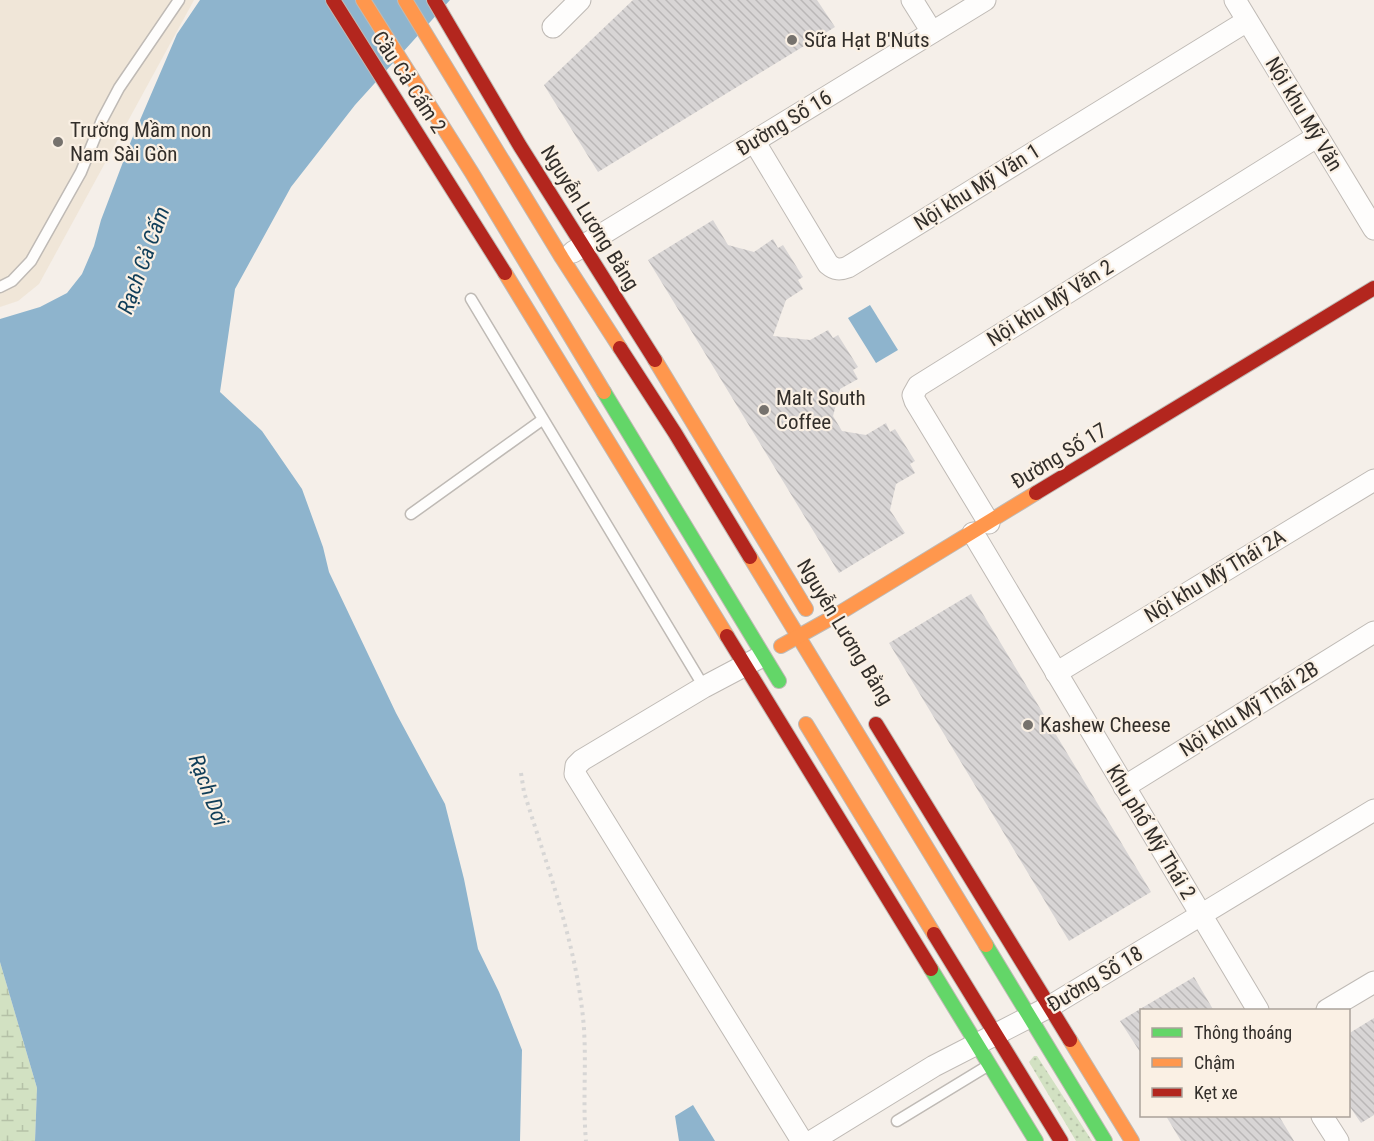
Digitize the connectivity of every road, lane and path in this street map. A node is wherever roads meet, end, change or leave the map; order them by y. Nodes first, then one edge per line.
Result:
1 (179, 0) edge
2 (333, 0) edge
3 (363, 0) edge
4 (405, 0) edge
5 (434, 0) edge
6 (580, 0) edge
7 (912, 0) edge
8 (984, 0) edge
9 (1235, 0) edge
10 (1247, 21) junction
11 (553, 27) dead end
12 (932, 32) junction
13 (1318, 136) junction
14 (754, 141) junction
15 (500, 157) joint
16 (1374, 229) edge
17 (583, 246) junction
18 (562, 258) junction
19 (0, 287) edge
20 (1374, 288) edge
21 (471, 299) dead end
22 (542, 420) junction
23 (1374, 480) edge
24 (411, 514) dead end
25 (981, 528) junction
26 (820, 631) junction
27 (1374, 632) edge
28 (799, 636) junction
29 (754, 660) junction
30 (1056, 673) junction
31 (704, 687) junction
32 (787, 694) dead end
33 (870, 713) dead end
34 (800, 714) dead end
35 (521, 773) dead end
36 (1124, 787) junction
37 (1374, 810) edge
38 (1201, 915) junction
39 (1374, 982) edge
40 (1049, 1007) junction
41 (1257, 1009) edge
42 (1330, 1009) edge
43 (1029, 1017) junction
44 (996, 1034) junction
45 (977, 1045) junction
46 (989, 1065) junction
47 (1323, 1117) edge
48 (897, 1121) dead end
49 (586, 1141) edge
50 (802, 1141) edge
51 (812, 1141) edge
52 (1036, 1141) edge
53 (1061, 1141) edge
54 (1105, 1141) edge
55 (1132, 1141) edge
56 (1338, 1141) edge

1 - 19 lane
2 - 29 main road, Cầu Cả Cấm 2
3 - 29 main road, Cầu Cả Cấm 2
4 - 15 main road, Cầu Cả Cấm 2
5 - 17 main road, Nguyễn Lương Bằng
6 - 11 street
7 - 12 street
8 - 12 street, Đường Số 16
9 - 10 street, Nội khu Mỹ Văn
10 - 13 street, Nội khu Mỹ Văn
10 - 14 street, Nội khu Mỹ Văn 1
12 - 14 street, Đường Số 16
13 - 16 street, Nội khu Mỹ Văn
13 - 25 street, Nội khu Mỹ Văn 2
14 - 17 street, Đường Số 16
15 - 18 main road, Nguyễn Lương Bằng
17 - 18 street
17 - 26 main road, Nguyễn Lương Bằng
18 - 28 main road, Nguyễn Lương Bằng
20 - 25 main road, Đường Số 17
21 - 22 lane
22 - 24 lane
22 - 31 lane
23 - 30 street, Nội khu Mỹ Thái 2A
25 - 26 main road, Đường Số 17
25 - 30 street, Khu phố Mỹ Thái 2
26 - 28 main road, Đường Số 17
27 - 36 street, Nội khu Mỹ Thái 2B
28 - 29 main road, Đường Số 17
28 - 43 main road, Nguyễn Lương Bằng
29 - 31 street
29 - 32 main road
29 - 45 main road
30 - 36 street, Khu phố Mỹ Thái 2
31 - 50 street
33 - 40 main road, Nguyễn Lương Bằng
34 - 44 main road
35 - 49 path
36 - 38 street, Khu phố Mỹ Thái 2
37 - 38 street, Đường Số 18
38 - 40 street, Đường Số 18
38 - 41 street, Khu phố Mỹ Thái 2
39 - 42 street
40 - 43 street, Đường Số 18
40 - 55 main road, Nguyễn Lương Bằng
43 - 44 street, Đường Số 18
43 - 54 main road, Nguyễn Lương Bằng
44 - 45 street, Đường Số 18
44 - 53 main road
45 - 46 main road
45 - 51 street, Đường Số 18
46 - 48 lane
46 - 52 main road
47 - 56 street

